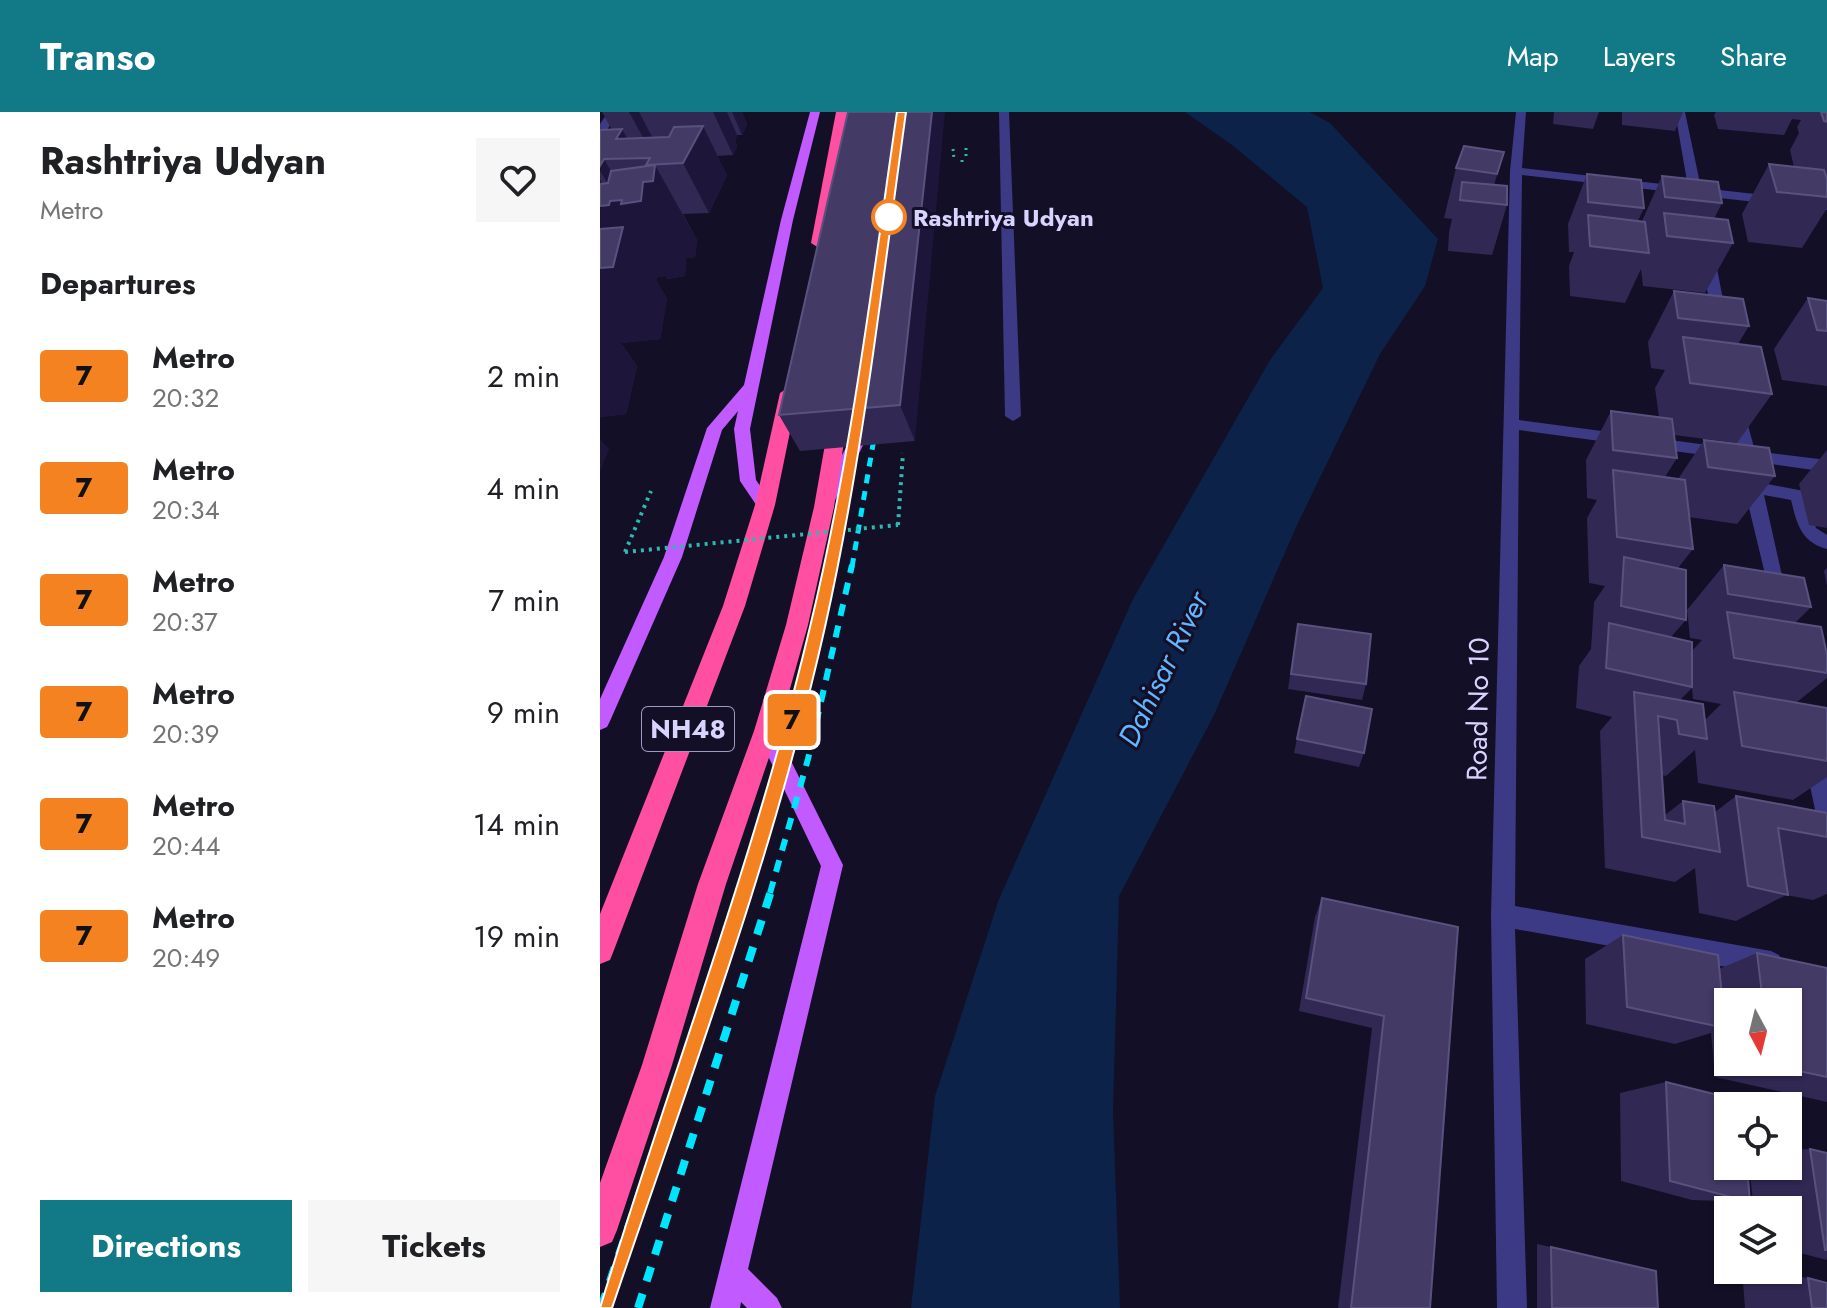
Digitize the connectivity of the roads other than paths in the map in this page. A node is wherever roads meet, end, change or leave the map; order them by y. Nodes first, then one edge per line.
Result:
1 (613, 112) edge
2 (815, 112) edge
3 (843, 112) edge
4 (1004, 112) edge
5 (1521, 112) edge
6 (1680, 112) edge
7 (600, 133) edge
8 (1516, 171) junction
9 (1695, 190) junction
10 (1827, 206) edge
11 (816, 256) edge
12 (1722, 330) edge
13 (791, 385) edge
14 (751, 386) junction
15 (1734, 393) edge
16 (842, 395) edge
17 (871, 414) edge
18 (1013, 416) dead end
19 (1511, 424) junction
20 (1746, 455) junction
21 (1827, 466) edge
22 (1752, 487) junction
23 (765, 505) junction
24 (824, 507) junction
25 (1827, 542) edge
26 (1783, 621) edge
27 (600, 721) edge
28 (766, 731) junction
29 (1810, 740) edge
30 (1827, 814) edge
31 (1503, 915) junction
32 (600, 950) edge
33 (1796, 967) edge
34 (600, 1230) edge
35 (734, 1275) junction
36 (725, 1308) edge
37 (767, 1308) edge
38 (1512, 1308) edge

1 - 7 street
2 - 14 main road
3 - 11 highway
4 - 18 street
5 - 8 street, Road No 10
6 - 9 street
8 - 9 street
8 - 19 street, Road No 10
9 - 10 street
9 - 12 street
13 - 23 highway, NH48
14 - 23 main road
14 - 27 main road
15 - 20 street
16 - 24 highway, NH48
17 - 24 main road
19 - 20 street
19 - 31 street, Road No 10
20 - 21 street
20 - 22 street
22 - 25 street
22 - 26 street
23 - 32 highway, NH48
24 - 28 highway, NH48
28 - 34 highway, NH48
28 - 35 main road
29 - 30 street
31 - 33 street
31 - 38 street, Road No 10
35 - 36 main road
35 - 37 main road

